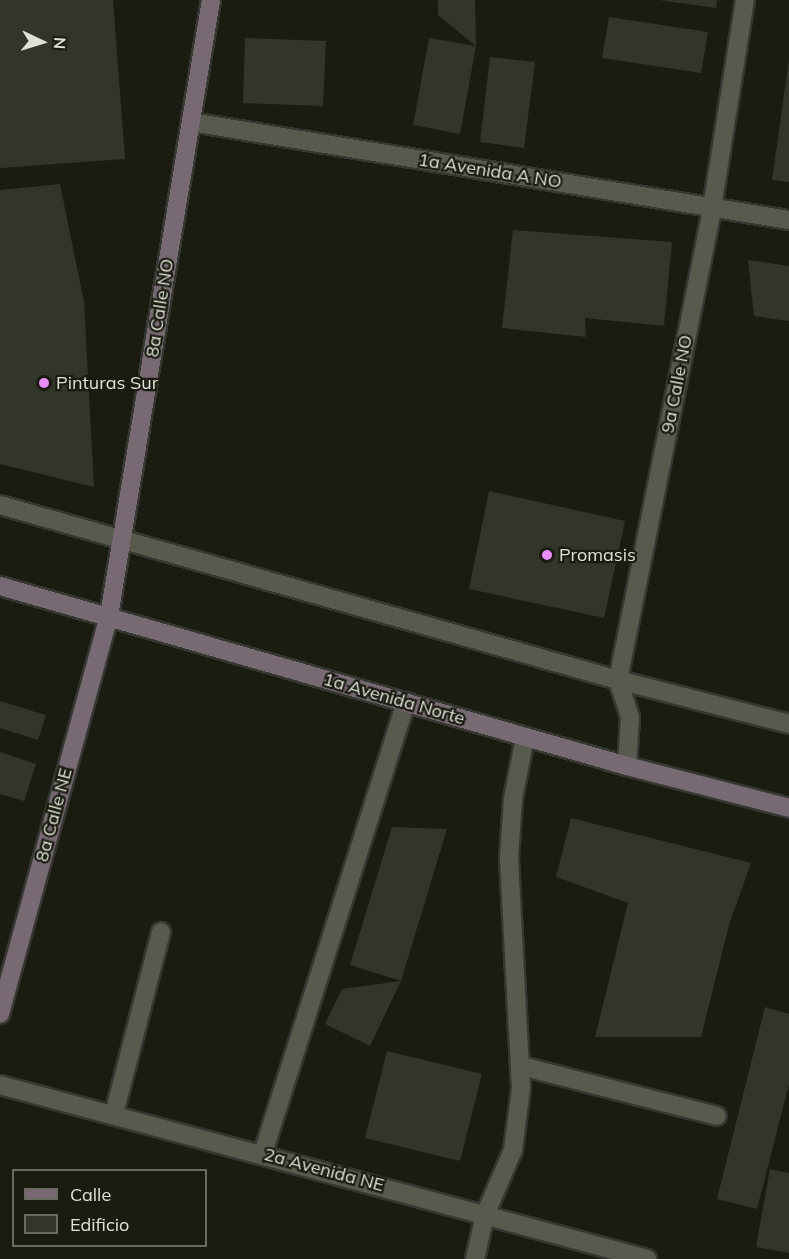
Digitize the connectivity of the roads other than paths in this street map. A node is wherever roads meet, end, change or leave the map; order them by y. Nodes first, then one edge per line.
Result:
1 (211, 0) edge
2 (745, 0) edge
3 (191, 122) junction
4 (712, 208) junction
5 (789, 220) edge
6 (0, 505) edge
7 (122, 539) junction
8 (0, 586) edge
9 (109, 616) junction
10 (618, 680) junction
11 (406, 702) junction
12 (789, 724) edge
13 (525, 736) junction
14 (627, 766) junction
15 (789, 808) edge
16 (161, 932) dead end
17 (0, 1014) edge
18 (521, 1066) junction
19 (0, 1085) edge
20 (114, 1114) junction
21 (717, 1116) dead end
22 (263, 1154) junction
23 (485, 1215) junction
24 (475, 1259) edge
25 (646, 1259) edge

1 - 3 street, 8a Calle NO
2 - 4 street, 9a Calle NO
3 - 4 street, 1a Avenida A NO
3 - 7 street, 8a Calle NO
4 - 5 street, 1a Avenida A NO
4 - 10 street, 9a Calle NO
6 - 7 street
7 - 9 street, 8a Calle NO
7 - 10 street
8 - 9 street, 1a Avenida Norte
9 - 11 street, 1a Avenida Norte
9 - 17 street, 8a Calle NE
10 - 12 street
10 - 14 street, 9a Calle NO
11 - 13 street, 1a Avenida Norte
11 - 22 street
13 - 14 street, 1a Avenida Norte
13 - 18 street
14 - 15 street, 1a Avenida Norte
16 - 20 street
18 - 21 street
18 - 23 street
19 - 20 street, 2a Avenida NE
20 - 22 street, 2a Avenida NE
22 - 23 street, 2a Avenida NE
23 - 24 street
23 - 25 street, 2a Avenida NE

